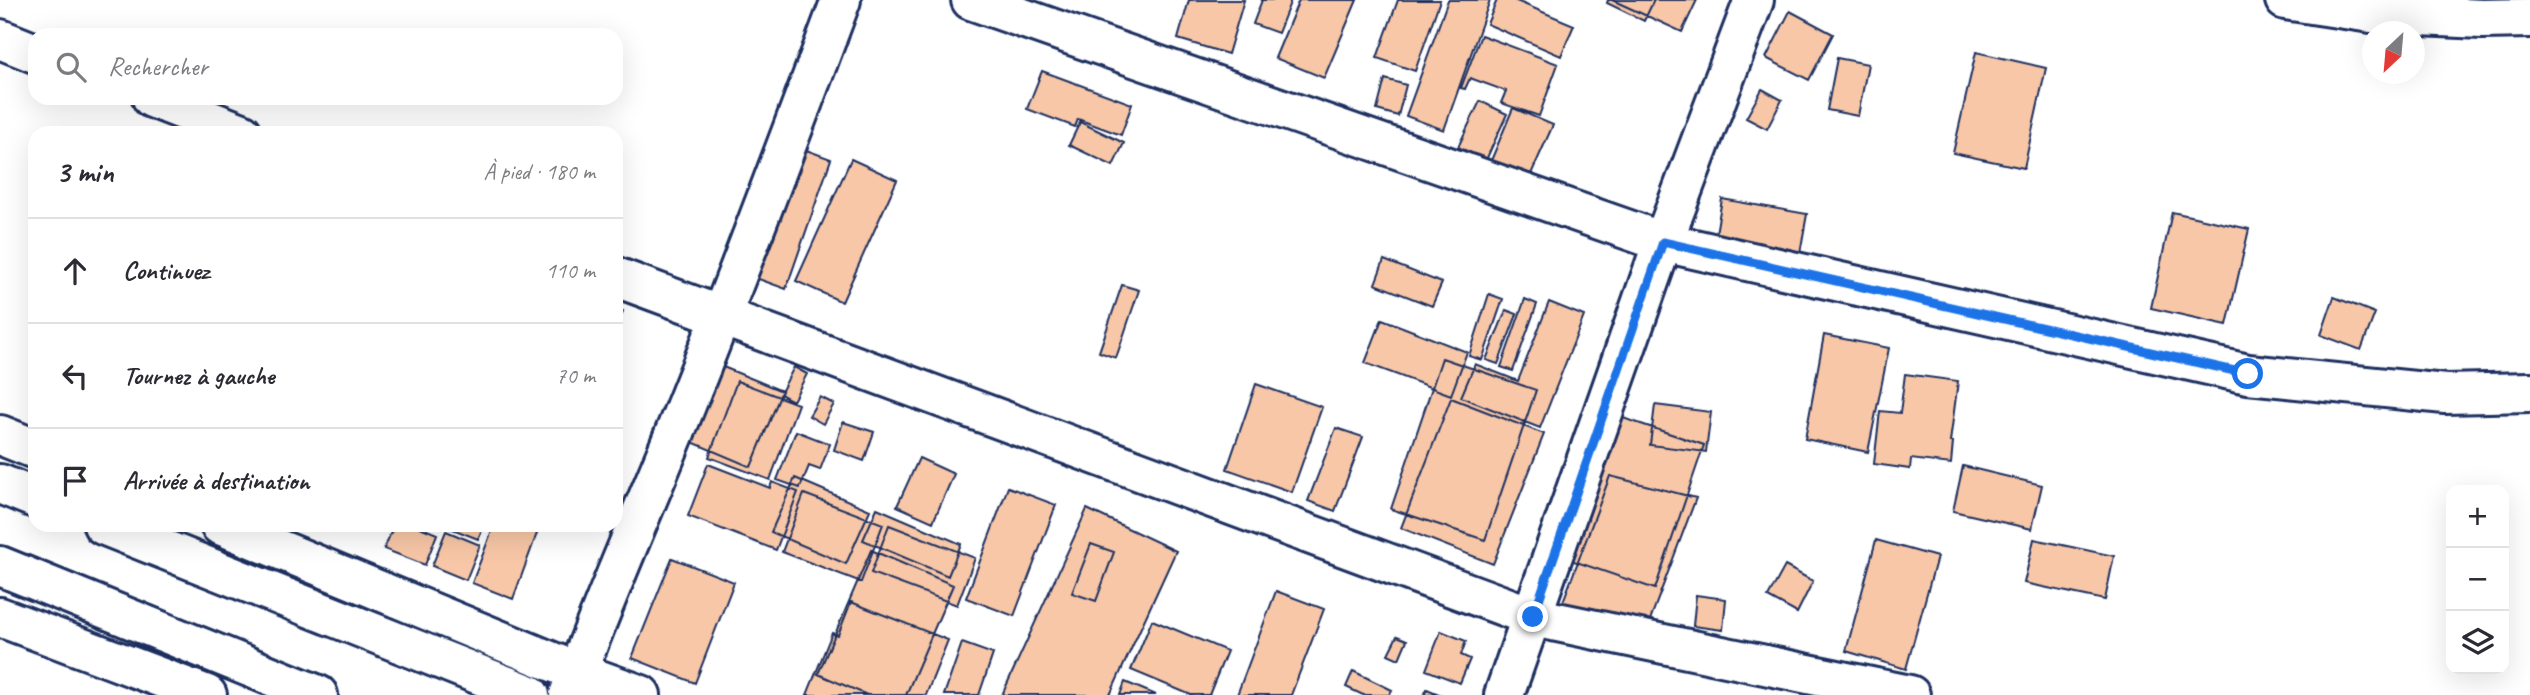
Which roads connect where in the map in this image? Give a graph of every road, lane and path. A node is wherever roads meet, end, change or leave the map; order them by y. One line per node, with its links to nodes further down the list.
1 (841, 0): 12 (street)
2 (971, 0): 10 (street)
3 (1754, 0): 10 (street)
4 (2285, 0): 5 (street)
5 (2530, 18)
6 (0, 39): 7 (street)
7 (28, 50)
8 (170, 105): 9 (street)
9 (224, 126)
10 (1663, 242): 13 (street); 22 (street)
11 (623, 280): 12 (street)
12 (721, 318): 22 (street); 23 (street)
13 (2530, 392)
14 (0, 435): 15 (street)
15 (28, 446)
16 (0, 484): 17 (street)
17 (28, 495)
18 (121, 532): 26 (street)
19 (236, 532): 23 (street)
20 (0, 566): 25 (street)
21 (0, 617): 24 (street)
22 (1533, 617): 28 (street); 29 (street)
23 (573, 683): 27 (street)
24 (207, 695)
25 (318, 695)
26 (530, 695)
27 (641, 695)
28 (1504, 695)
29 (1910, 695)

